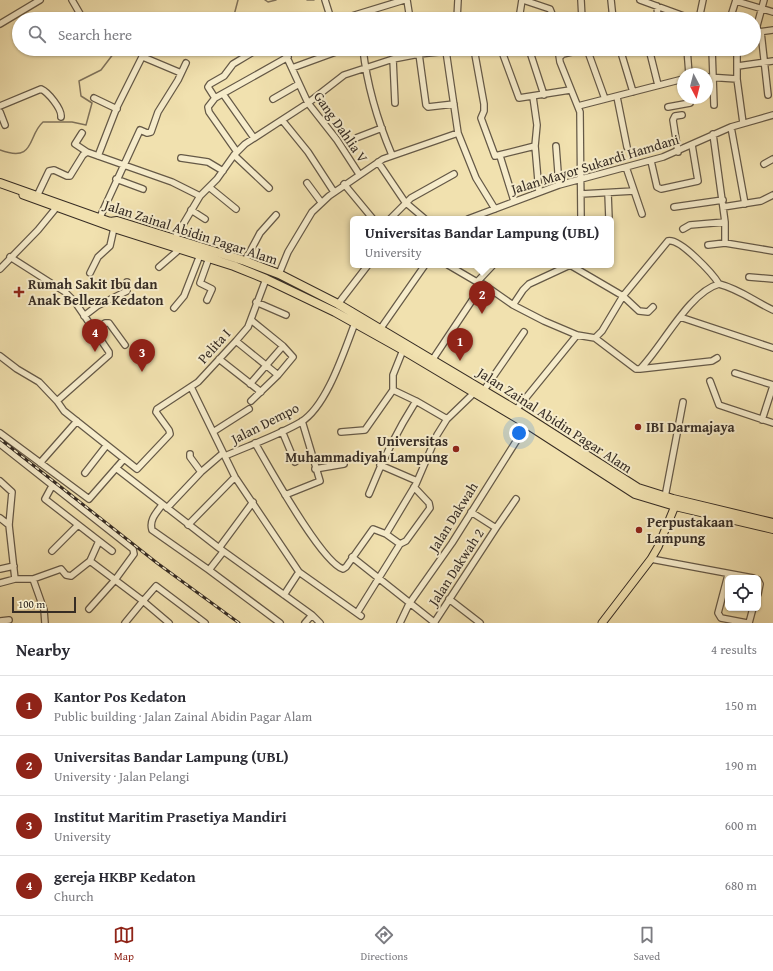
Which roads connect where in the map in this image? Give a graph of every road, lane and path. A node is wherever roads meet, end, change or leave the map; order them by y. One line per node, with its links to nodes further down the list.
1 (40, 0): 17 (street)
2 (72, 0): 18 (street)
3 (326, 0): 19 (street)
4 (404, 0): 20 (street)
5 (407, 0): 21 (street)
6 (458, 0): 22 (street)
7 (522, 0): 14 (street); 23 (street)
8 (580, 0): 25 (street)
9 (611, 0): 26 (street)
10 (640, 0): 15 (street)
11 (703, 0): 29 (street)
12 (736, 0): 16 (street); 30 (street)
13 (764, 0): 16 (street)
14 (539, 2): 24 (street)
15 (657, 6): 27 (street); 28 (street)
16 (761, 9): 31 (street); 32 (street)
17 (20, 12)
18 (79, 12)
19 (329, 12)
20 (365, 12)
21 (409, 12)
22 (457, 12)
23 (520, 12)
24 (551, 12)
25 (581, 12)
26 (612, 12)
27 (657, 12)
28 (672, 12)
29 (700, 12)
30 (732, 12)
31 (760, 12)
32 (773, 12)
33 (12, 17): 34 (street)
34 (0, 24)
35 (773, 30): 36 (street)
36 (761, 32)
37 (761, 48): 59 (street)
38 (143, 56): 92 (street)
39 (148, 56): 66 (street)
40 (245, 56): 80 (street)
41 (323, 56): 62 (street)
42 (364, 56): 63 (street)
43 (409, 56): 57 (street)
44 (419, 56): 86 (street)
45 (447, 56): 86 (street)
46 (475, 56): 116 (street)
47 (503, 56): 77 (street)
48 (531, 56): 75 (street)
49 (589, 56): 82 (street)
50 (622, 56): 73 (street)
51 (651, 56): 71 (street)
52 (688, 56): 64 (street)
53 (711, 56): 65 (street)
54 (738, 56): 61 (street)
55 (288, 57): 62 (street, Gang Dahlia V); 74 (street)
56 (560, 57): 72 (street)
57 (393, 59): 63 (street); 85 (street)
58 (773, 61): 59 (street)
59 (765, 62): 61 (street); 76 (street)
60 (186, 63): 66 (street)
61 (738, 66): 68 (street)
62 (292, 68): 70 (street, Gang Dahlia V)
63 (365, 68): 84 (street); 101 (street)
64 (689, 68)
65 (710, 68)
66 (181, 73): 122 (street)
67 (713, 77): 68 (street)
68 (738, 79): 98 (street)
69 (677, 80): 71 (street)
70 (299, 84): 81 (street); 84 (street, Gang Dahlia V)
71 (658, 85): 73 (street)
72 (570, 90): 75 (street); 90 (street)
73 (633, 92): 78 (street)
74 (223, 94): 80 (street); 105 (street)
75 (544, 95): 77 (street)
76 (768, 95)
77 (533, 97): 108 (street)
78 (617, 97): 82 (street); 110 (street)
79 (94, 98): 92 (street)
80 (215, 98): 113 (street)
81 (273, 99)
82 (606, 99): 90 (street)
83 (713, 99): 88 (street)
84 (308, 103): 97 (street); 125 (street, Gang Dahlia V)
85 (395, 103)
86 (454, 104): 103 (street)
87 (684, 104): 91 (street)
88 (714, 105)
89 (0, 106): 96 (street)
90 (578, 106): 127 (street)
91 (668, 107)
92 (117, 109): 115 (street)
93 (0, 112): 99 (street)
94 (682, 115): 112 (street)
95 (773, 115): 98 (street, Jalan Mayor Sukardi Hamdani)
96 (61, 118)
97 (282, 120): 105 (street); 137 (street)
98 (743, 122): 100 (street, Jalan Mayor Sukardi Hamdani)
99 (5, 125)
100 (731, 127): 104 (street, Jalan Mayor Sukardi Hamdani); 148 (street)
101 (382, 128): 106 (street); 114 (street)
102 (82, 133): 111 (street)
103 (458, 133): 114 (street); 153 (street)
104 (713, 134): 107 (street, Jalan Mayor Sukardi Hamdani); 144 (street)
105 (254, 138): 113 (street)
106 (356, 138)
107 (692, 145): 112 (street, Jalan Mayor Sukardi Hamdani); 119 (street)
108 (534, 146): 116 (street); 138 (street)
109 (556, 146): 132 (street)
110 (627, 147)
111 (87, 152): 115 (street); 140 (street)
112 (678, 152): 119 (street, Jalan Mayor Sukardi Hamdani)
113 (235, 153): 124 (street); 134 (street)
114 (392, 155): 120 (street)
115 (98, 156): 122 (street)
116 (500, 156): 145 (street)
117 (181, 158): 124 (street)
118 (773, 159): 121 (street)
119 (652, 161): 123 (street, Jalan Mayor Sukardi Hamdani)
120 (378, 162): 125 (street); 147 (street)
121 (764, 164)
122 (122, 165): 128 (street); 143 (street)
123 (626, 167): 127 (street, Jalan Mayor Sukardi Hamdani); 136 (street)
124 (223, 171): 133 (street)
125 (359, 174): 131 (street)
126 (454, 174): 147 (street)
127 (580, 178): 132 (street, Jalan Mayor Sukardi Hamdani); 141 (street)
128 (116, 179): 135 (street); 164 (street)
129 (0, 183): 140 (main road, Jalan Zainal Abidin Pagar Alam); 151 (main road, Jalan Zainal Abidin Pagar Alam); 164 (highway)
130 (307, 183): 146 (street)
131 (344, 184): 137 (street); 157 (street)
132 (559, 184): 138 (street, Jalan Mayor Sukardi Hamdani)
133 (209, 187): 143 (street); 152 (street)
134 (269, 188)
135 (142, 189)
136 (634, 191): 139 (street); 155 (street)
137 (334, 192): 146 (street)
138 (539, 192): 145 (street, Jalan Mayor Sukardi Hamdani)
139 (608, 193): 141 (street); 162 (street)
140 (38, 194): 164 (main road, Jalan Zainal Abidin Pagar Alam)
141 (581, 194): 161 (street)
142 (773, 195): 148 (street)
143 (200, 196): 154 (street)
144 (723, 200): 149 (street); 150 (street)
145 (514, 201): 153 (street, Jalan Mayor Sukardi Hamdani)
146 (321, 202): 185 (street)
147 (405, 202): 158 (street); 159 (street)
148 (745, 204): 150 (street)
149 (674, 207)
150 (723, 207): 165 (street)
151 (56, 208): 164 (main road, Jalan Zainal Abidin Pagar Alam); 173 (street)
152 (236, 209)
153 (495, 209): 160 (street, Jalan Mayor Sukardi Hamdani)
154 (191, 210): 163 (street); 167 (street)
155 (642, 214)
156 (276, 215): 175 (street)
157 (371, 216)
158 (393, 216)
159 (421, 216)
160 (476, 216)
161 (581, 216)
162 (609, 216)
163 (205, 219)
164 (109, 221): 167 (highway, Jalan Zainal Abidin Pagar Alam); 170 (highway, Jalan Zainal Abidin Pagar Alam); 184 (street)
165 (725, 222): 166 (street); 168 (street)
166 (683, 229)
167 (175, 238): 175 (highway, Jalan Zainal Abidin Pagar Alam)
168 (725, 243): 169 (street); 171 (street)
169 (708, 245)
170 (181, 248): 172 (highway, Jalan Zainal Abidin Pagar Alam); 176 (street)
171 (773, 251)
172 (200, 255): 174 (highway, Jalan Zainal Abidin Pagar Alam); 198 (street)
173 (10, 257): 183 (street); 201 (street)
174 (209, 258): 187 (highway, Jalan Zainal Abidin Pagar Alam); 193 (street)
175 (245, 261): 185 (highway, Jalan Zainal Abidin Pagar Alam)
176 (159, 267)
177 (366, 268): 195 (street)
178 (423, 268): 205 (street)
179 (453, 268): 190 (street)
180 (491, 268): 190 (street)
181 (562, 268): 196 (street)
182 (575, 268): 192 (street)
183 (0, 269)
184 (90, 273)
185 (278, 274): 195 (highway, Jalan Zainal Abidin Pagar Alam)
186 (749, 276): 188 (street)
187 (266, 279): 194 (street, Pelita I); 204 (highway, Jalan Zainal Abidin Pagar Alam)
188 (773, 279)
189 (127, 282): 201 (street)
190 (480, 283): 196 (street); 218 (street)
191 (719, 284): 192 (street); 199 (street); 202 (street)
192 (623, 296): 197 (street); 209 (street)
193 (207, 300)
194 (256, 302): 200 (street); 203 (street, Pelita I)
195 (338, 304): 205 (highway, Jalan Zainal Abidin Pagar Alam)
196 (513, 305): 208 (street)
197 (653, 307)
198 (174, 308)
199 (773, 310)
200 (286, 315)
201 (84, 316): 206 (street)
202 (680, 317): 213 (street); 220 (street)
203 (251, 320): 210 (street, Pelita I); 212 (street)
204 (355, 323): 214 (highway, Jalan Zainal Abidin Pagar Alam); 240 (street, Jalan Dempo)
205 (381, 328): 218 (highway, Jalan Zainal Abidin Pagar Alam)
206 (93, 331): 211 (street); 232 (street)
207 (524, 332): 228 (street)
208 (577, 336): 209 (street); 236 (street)
209 (595, 338): 220 (street)
210 (236, 341): 217 (street, Pelita I); 219 (street)
211 (125, 346)
212 (283, 346): 219 (street); 222 (street)
213 (773, 348)
214 (403, 350): 227 (street); 230 (highway, Jalan Zainal Abidin Pagar Alam)
215 (0, 356): 232 (street)
216 (717, 358): 220 (street)
217 (219, 359): 224 (street); 226 (street, Pelita I)
218 (433, 359): 228 (highway, Jalan Zainal Abidin Pagar Alam)
219 (266, 365): 222 (street); 224 (street)
220 (640, 369)
221 (735, 373): 225 (street)
222 (278, 375): 229 (street)
223 (710, 381): 238 (street)
224 (250, 384): 229 (street)
225 (773, 386): 238 (street)
226 (191, 387): 244 (street); 253 (street, Pelita I)
227 (394, 390): 231 (street); 245 (street)
228 (484, 390): 236 (highway, Jalan Zainal Abidin Pagar Alam)
229 (261, 392): 233 (street)
230 (474, 392): 237 (street); 242 (highway, Jalan Zainal Abidin Pagar Alam)
231 (416, 400): 237 (street); 257 (street)
232 (57, 401): 239 (street)
233 (251, 401)
234 (684, 402): 269 (street)
235 (249, 409): 244 (street)
236 (516, 410): 251 (highway, Jalan Zainal Abidin Pagar Alam)
237 (447, 419): 264 (street)
238 (762, 420): 241 (street)
239 (77, 421): 249 (street); 255 (street)
240 (302, 421): 243 (street, Jalan Dempo); 259 (street)
241 (773, 423)
242 (527, 424): 251 (highway, Jalan Zainal Abidin Pagar Alam); 275 (street, Jalan Dakwah)
243 (282, 431): 247 (street, Jalan Dempo); 254 (street)
244 (213, 432): 252 (street)
245 (341, 432)
246 (0, 433): 255 (street)
247 (255, 443): 252 (street, Jalan Dempo); 268 (street)
248 (0, 444): 265 (street)
249 (106, 446): 253 (street); 261 (street)
250 (190, 454): 260 (street)
251 (578, 454): 269 (highway, Jalan Zainal Abidin Pagar Alam); 273 (highway, Jalan Zainal Abidin Pagar Alam)
252 (224, 455): 260 (street, Jalan Dempo); 262 (street)
253 (124, 459): 258 (street)
254 (295, 462)
255 (40, 463): 258 (street)
256 (344, 464): 259 (street)
257 (380, 465): 264 (street); 267 (street)
258 (116, 468): 272 (street)
259 (315, 469): 268 (street)
260 (201, 472): 272 (street, Jalan Dempo)
261 (85, 474)
262 (235, 477): 271 (street); 281 (street)
263 (0, 481): 279 (street)
264 (417, 481): 266 (street)
265 (52, 486): 280 (street); 301 (street)
266 (414, 487): 284 (street); 286 (street)
267 (369, 494)
268 (285, 495): 290 (street)
269 (665, 497): 274 (highway, Jalan Zainal Abidin Pagar Alam)
270 (516, 499): 282 (street)
271 (253, 502): 287 (street); 296 (street)
272 (164, 506): 281 (street); 295 (street, Jalan Dempo)
273 (675, 506): 274 (highway, Jalan Zainal Abidin Pagar Alam); 291 (main road)
274 (704, 510): 277 (highway, Jalan Zainal Abidin Pagar Alam)
275 (471, 512): 282 (street, Jalan Dakwah 2); 307 (street, Jalan Dakwah)
276 (0, 518): 279 (street)
277 (741, 518): 278 (highway, Jalan Zainal Abidin Pagar Alam); 283 (highway, Jalan Zainal Abidin Pagar Alam)
278 (773, 523)
279 (9, 525): 293 (street)
280 (78, 525): 285 (street); 288 (street)
281 (188, 525): 287 (street)
282 (496, 528): 305 (street, Jalan Dakwah 2)
283 (773, 529)
284 (386, 534): 286 (street); 290 (street)
285 (99, 541): 289 (street); 292 (street)
286 (400, 544): 298 (street)
287 (221, 550): 295 (street); 304 (street)
288 (52, 551)
289 (112, 551)
290 (352, 557): 298 (street)
291 (650, 559): 297 (street); 324 (main road)
292 (90, 560): 300 (street); 301 (street)
293 (14, 566): 294 (street); 299 (street)
294 (0, 569)
295 (209, 570): 318 (street)
296 (299, 572): 298 (street); 304 (street)
297 (728, 575)
298 (378, 578): 307 (street)
299 (15, 579): 300 (street); 302 (street)
300 (33, 579): 315 (street)
301 (115, 580): 306 (street); 308 (street)
302 (0, 583)
303 (725, 586): 312 (street)
304 (284, 595): 310 (street)
305 (449, 599): 322 (street, Jalan Dakwah 2); 323 (street)
306 (143, 601): 314 (street); 316 (street); 317 (street)
307 (409, 604): 321 (street, Jalan Dakwah); 322 (street)
308 (89, 609)
309 (752, 611): 325 (street)
310 (312, 615): 319 (street); 320 (street)
311 (10, 620): 313 (street)
312 (721, 620): 325 (street)
313 (0, 621)
314 (166, 622)
315 (45, 623)
316 (125, 623)
317 (205, 623)
318 (280, 623)
319 (305, 623)
320 (320, 623)
321 (400, 623)
322 (435, 623)
323 (480, 623)
324 (602, 623)
325 (748, 623)

